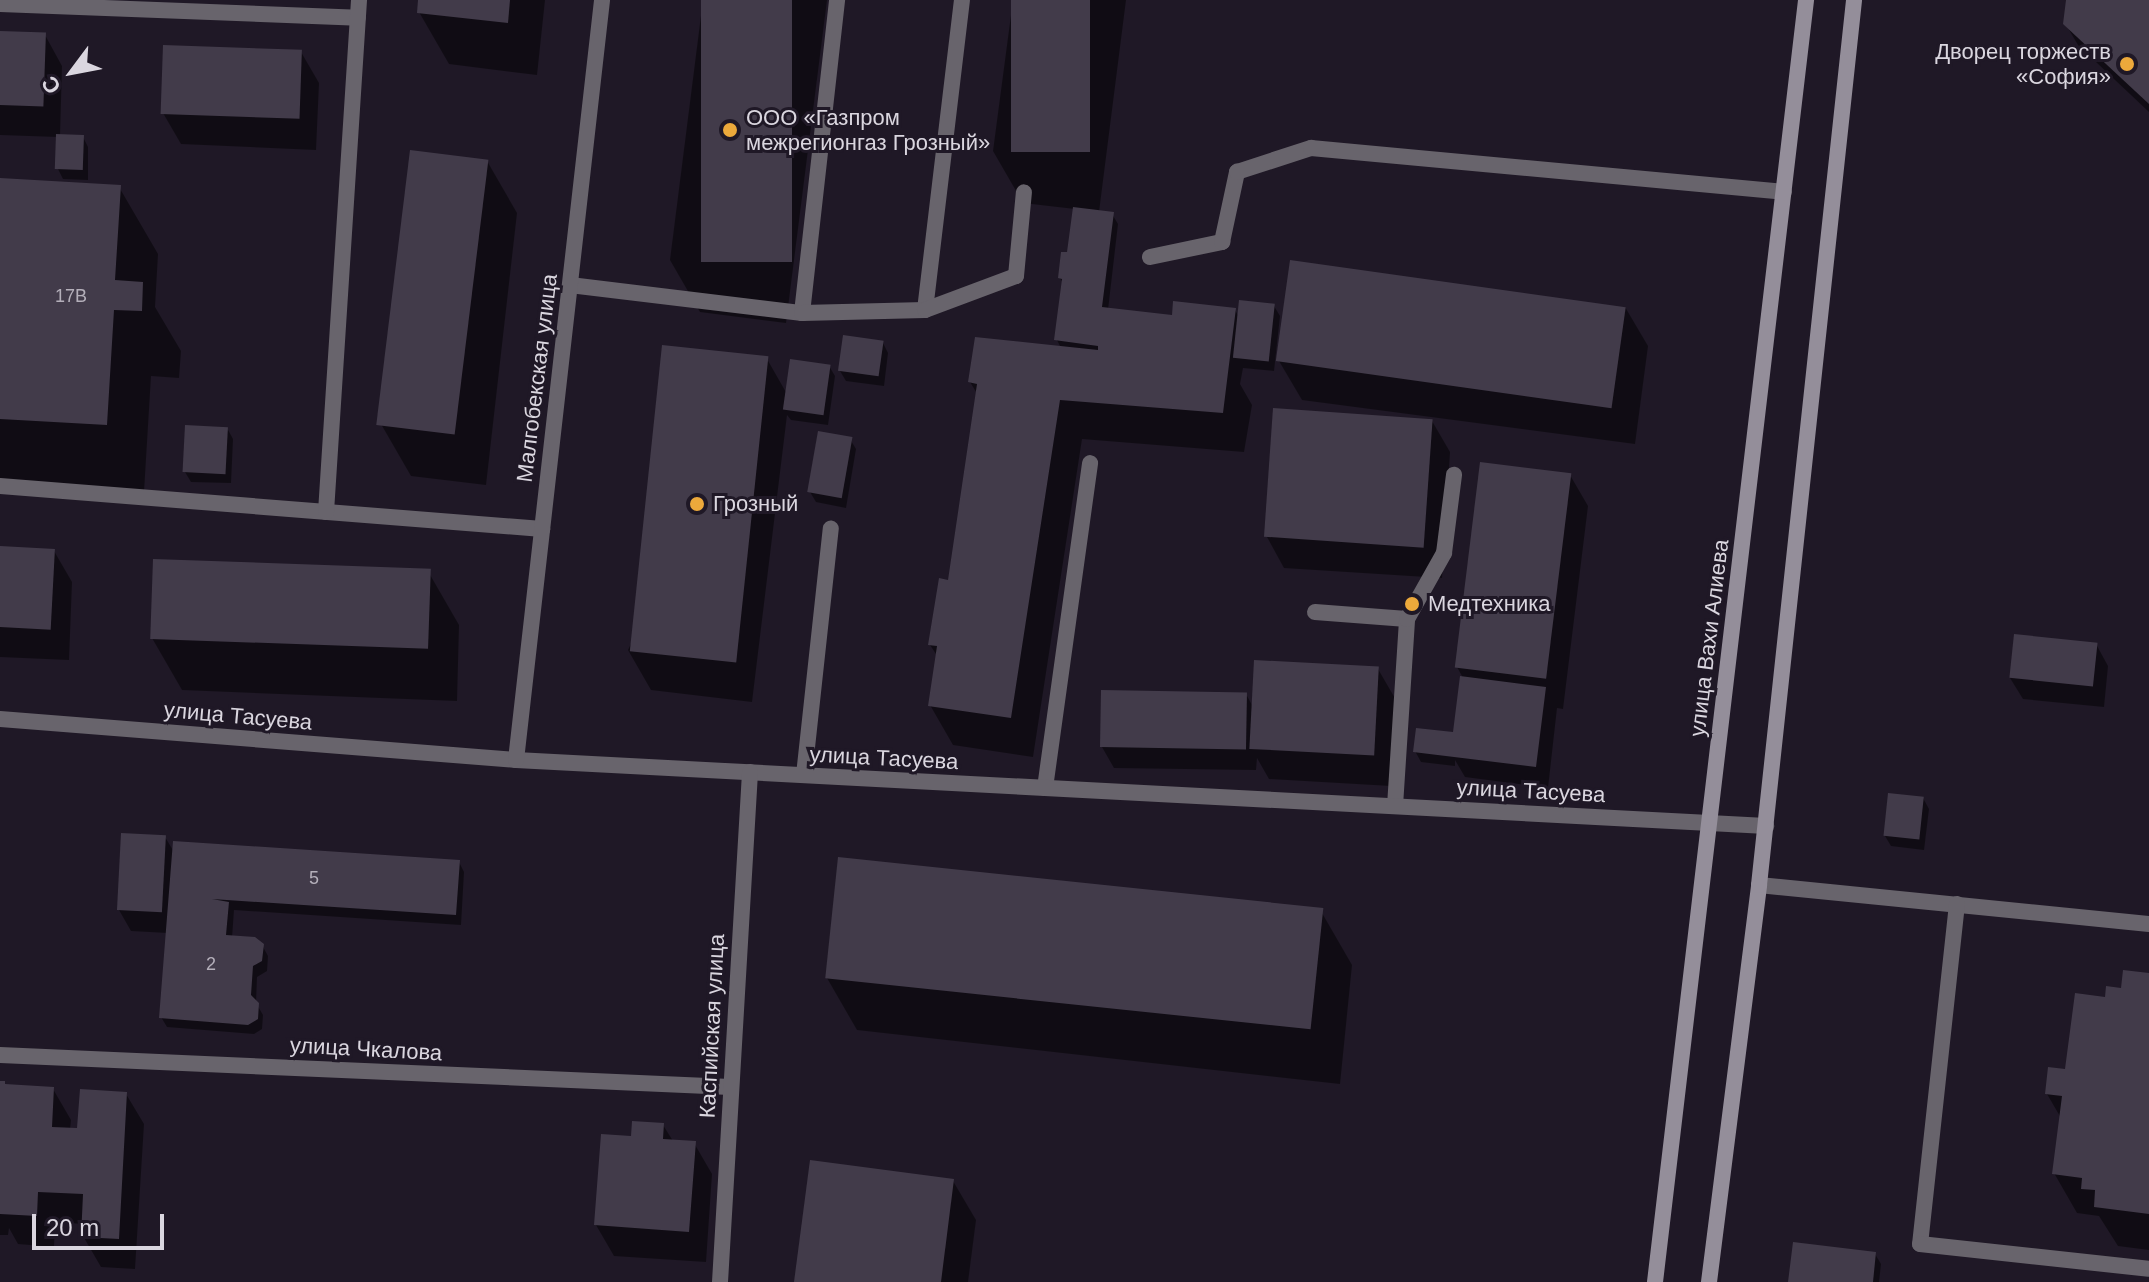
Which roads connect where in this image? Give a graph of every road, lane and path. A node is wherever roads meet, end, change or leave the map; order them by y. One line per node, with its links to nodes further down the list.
1 (359, 0): 8 (street)
2 (602, 0): 12 (street, Малгобекская улица)
3 (837, 0): 14 (street)
4 (962, 0): 13 (street)
5 (1806, 0): 10 (main road, улица Вахи Алиева)
6 (1854, 0): 30 (main road)
7 (0, 4): 8 (street)
8 (358, 18): 18 (street)
9 (1024, 192): 13 (street)
10 (1784, 192): 11 (street); 29 (main road, улица Вахи Алиева)
11 (1150, 257)
12 (570, 285): 14 (street); 20 (street, Малгобекская улица)
13 (925, 310): 14 (street)
14 (802, 313)
15 (1090, 463): 27 (street)
16 (1454, 475): 22 (street)
17 (0, 486): 18 (street)
18 (326, 512): 20 (street)
19 (831, 528): 26 (street)
20 (542, 529): 24 (street, Малгобекская улица)
21 (1315, 612): 22 (street)
22 (1407, 619): 28 (street)
23 (0, 719): 24 (street, улица Тасуева)
24 (516, 760): 25 (street, улица Тасуева)
25 (750, 772): 26 (street, улица Тасуева); 35 (street, Каспийская улица)
26 (804, 775): 27 (street, улица Тасуева)
27 (1045, 788): 28 (street, улица Тасуева)
28 (1395, 806): 29 (street, улица Тасуева)
29 (1709, 823): 30 (street, улица Тасуева); 38 (main road, улица Вахи Алиева)
30 (1766, 826): 31 (main road)
31 (1759, 885): 32 (street); 39 (main road)
32 (1957, 904): 33 (street); 36 (street)
33 (2149, 924)
34 (0, 1055): 35 (street, улица Чкалова)
35 (730, 1087): 37 (street, Каспийская улица)
36 (2149, 1269)
37 (720, 1282)
38 (1655, 1282)
39 (1709, 1282)

